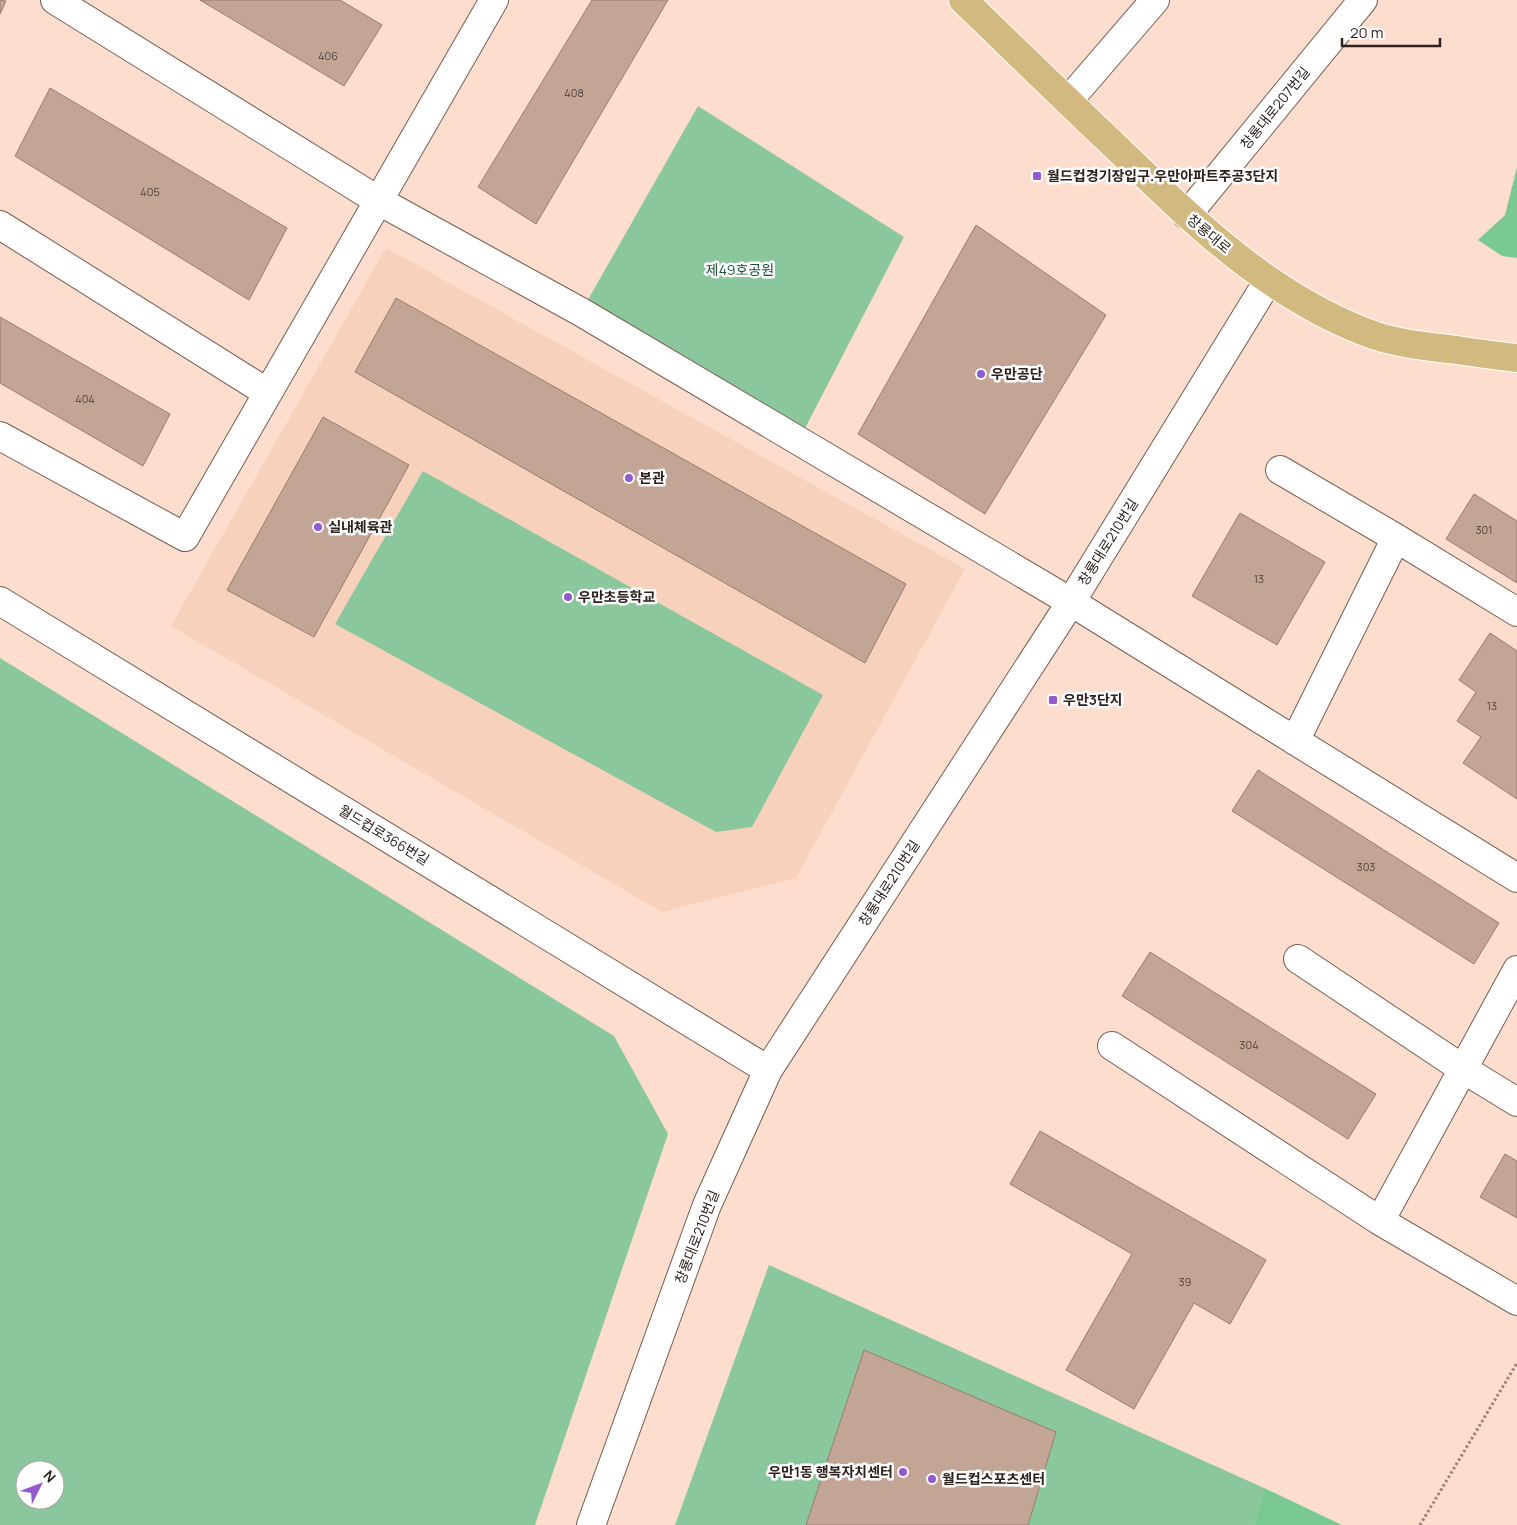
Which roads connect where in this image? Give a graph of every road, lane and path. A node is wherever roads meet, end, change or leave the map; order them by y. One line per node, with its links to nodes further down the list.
1 (55, 0): 7 (street)
2 (494, 0): 7 (street)
3 (963, 0): 6 (main road, 창룡대로)
4 (1155, 0): 6 (street)
5 (1363, 0): 8 (street, 창룡대로207번길)
6 (1068, 101): 8 (main road, 창룡대로)
7 (379, 201): 12 (street); 17 (street)
8 (1187, 215): 10 (main road, 창룡대로)
9 (0, 225): 12 (street)
10 (1268, 281): 11 (main road, 창룡대로); 17 (street, 창룡대로210번길)
11 (1517, 358)
12 (268, 393): 13 (street)
13 (0, 436)
14 (1280, 470): 15 (street)
15 (1396, 538): 18 (street); 19 (street)
16 (0, 601): 25 (street, 월드컵로366번길)
17 (1071, 602): 19 (street); 25 (street, 창룡대로210번길)
18 (1517, 612)
19 (1295, 741): 20 (street)
20 (1517, 878)
21 (1298, 959): 24 (street)
22 (1517, 970): 24 (street)
23 (1112, 1046): 27 (street)
24 (1463, 1069): 26 (street); 27 (street)
25 (768, 1070): 30 (street, 창룡대로210번길)
26 (1517, 1102)
27 (1380, 1221): 28 (street)
28 (1517, 1301)
29 (1517, 1363): 31 (path)
30 (591, 1525)
31 (1420, 1525)

